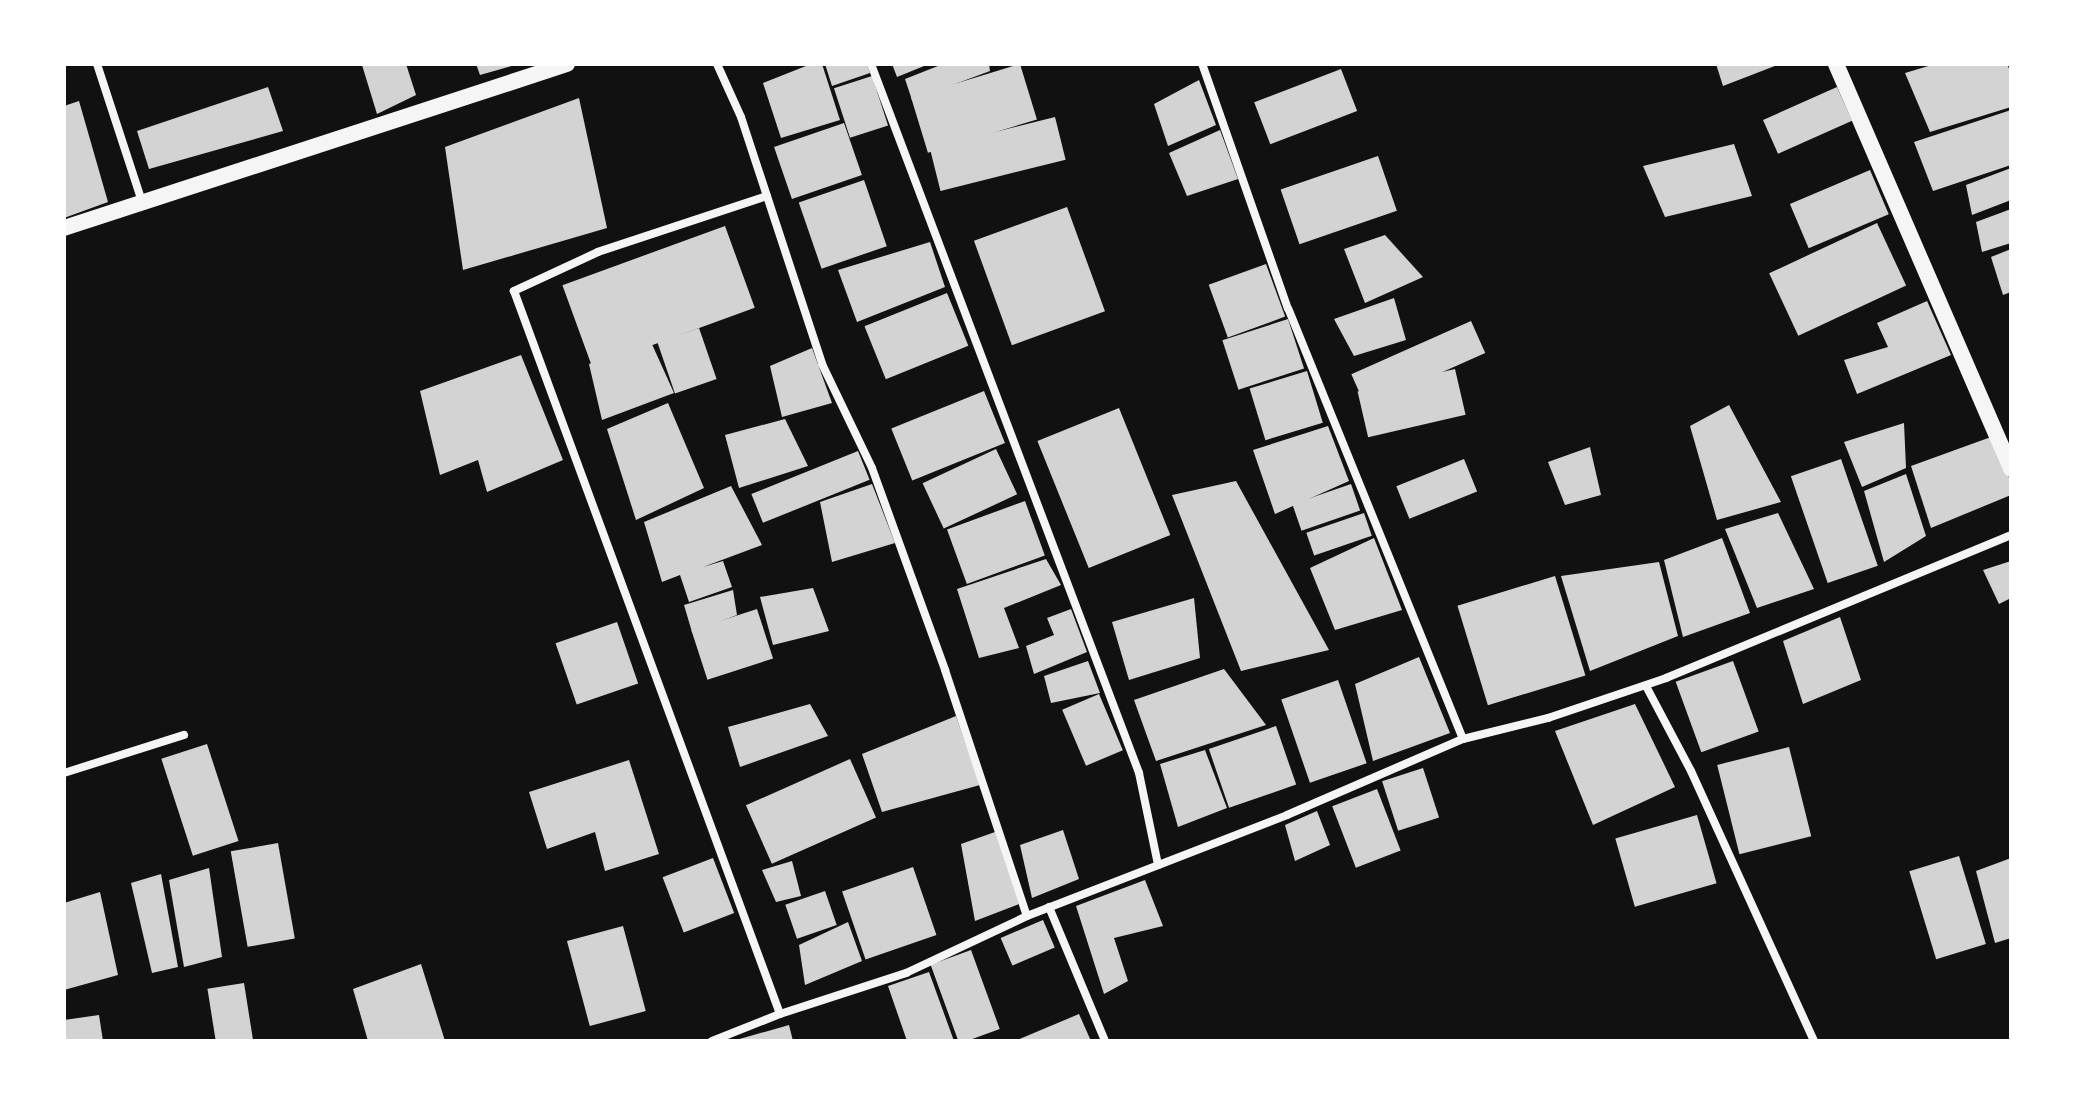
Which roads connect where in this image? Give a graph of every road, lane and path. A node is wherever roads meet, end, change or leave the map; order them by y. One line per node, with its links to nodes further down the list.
1 (97, 64): 8 (street)
2 (567, 64): 8 (main road)
3 (717, 64): 7 (street)
4 (871, 64): 16 (street)
5 (1202, 64): 14 (street)
6 (1836, 64): 10 (main road)
7 (767, 196): 18 (street); 19 (street)
8 (142, 202): 9 (main road)
9 (64, 228)
10 (2011, 469)
11 (2011, 535): 12 (street)
12 (1646, 686): 14 (street); 22 (street)
13 (184, 735): 15 (street)
14 (1463, 739): 16 (street)
15 (64, 773)
16 (1158, 865): 17 (street)
17 (1049, 907): 18 (street); 21 (street)
18 (1027, 916): 19 (street)
19 (780, 1014): 20 (street)
20 (712, 1041)
21 (1105, 1041)
22 (1814, 1041)

